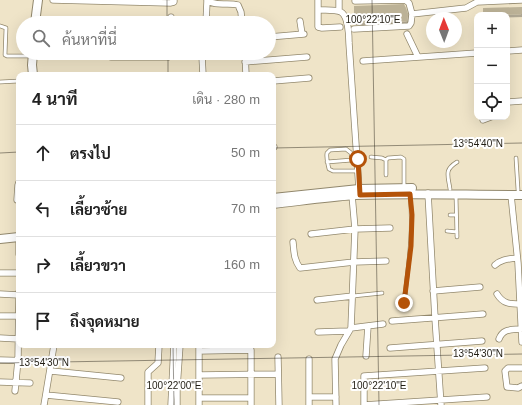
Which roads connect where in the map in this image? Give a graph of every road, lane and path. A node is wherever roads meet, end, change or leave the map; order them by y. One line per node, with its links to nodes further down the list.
1 (38, 0): 17 (street)
2 (53, 0): 8 (street)
3 (174, 0): 8 (street)
4 (240, 0): 13 (street)
5 (318, 0): 14 (street)
6 (339, 0): 15 (street)
7 (522, 0): 12 (street)
8 (135, 1)
9 (207, 1): 13 (street); 18 (street)
10 (355, 1): 11 (street)
11 (409, 1): 16 (street)
12 (471, 2): 16 (street)
13 (240, 8): 19 (street)
14 (318, 10): 15 (street); 22 (street)
15 (339, 11): 49 (street)
16 (412, 14): 23 (street)
17 (36, 16)
18 (206, 16)
19 (241, 16)
20 (300, 21): 25 (street)
21 (0, 26): 29 (lane)
22 (340, 27)
23 (354, 29)
24 (407, 34): 31 (street)
25 (276, 36)
26 (522, 50): 27 (street)
27 (510, 51)
28 (474, 53): 31 (street)
29 (16, 56)
30 (306, 57): 32 (street)
31 (418, 57): 36 (street)
32 (276, 59)
33 (33, 60): 38 (street)
34 (202, 60): 39 (street)
35 (269, 60): 37 (street)
36 (363, 61)
37 (245, 62): 40 (street)
38 (33, 72)
39 (203, 72)
40 (246, 72)
41 (309, 78): 42 (street)
42 (276, 81)
43 (0, 82): 44 (lane)
44 (16, 82)
45 (522, 101): 46 (street)
46 (510, 102)
47 (371, 157): 50 (lane)
48 (516, 158): 58 (lane)
49 (355, 159): 51 (lane); 51 (lane); 53 (street)
50 (386, 160): 54 (lane); 55 (lane)
51 (327, 162): 53 (lane)
52 (457, 162): 56 (lane)
53 (358, 171): 57 (street)
54 (386, 175)
55 (407, 191): 56 (street); 57 (street); 59 (street); 89 (lane)
56 (453, 191): 58 (street); 59 (street); 63 (lane)
57 (356, 192): 60 (street); 61 (street); 65 (street)
58 (518, 192): 75 (street)
59 (428, 193): 82 (street)
60 (276, 198)
61 (276, 204)
62 (450, 215): 63 (lane)
63 (456, 215): 68 (lane)
64 (390, 228): 65 (street)
65 (354, 229): 70 (street); 77 (street)
66 (447, 231): 68 (lane)
67 (16, 232): 69 (street)
68 (456, 232): 72 (lane)
69 (0, 234)
70 (311, 234)
71 (16, 237): 73 (street)
72 (457, 237)
73 (0, 239)
74 (292, 242): 77 (street)
75 (517, 258): 78 (street); 90 (street)
76 (386, 260): 77 (street)
77 (354, 262): 87 (street)
78 (495, 265)
79 (0, 273): 80 (street)
80 (16, 273)
81 (480, 287): 82 (street)
82 (433, 291): 94 (street)
83 (16, 293): 85 (street)
84 (382, 293): 87 (lane)
85 (0, 294)
86 (497, 294): 90 (street)
87 (352, 296): 88 (street); 99 (street)
88 (317, 300)
89 (404, 303)
90 (521, 304): 98 (street)
91 (482, 314): 94 (street)
92 (0, 316): 93 (street)
93 (16, 316)
94 (435, 318): 95 (street); 106 (street)
95 (392, 321)
96 (383, 324): 97 (street)
97 (368, 326): 99 (street); 115 (street)
98 (521, 329): 102 (street); 105 (street)
99 (350, 330): 100 (street); 136 (street)
100 (318, 332)
101 (0, 338): 103 (street)
102 (499, 338)
103 (16, 339)
104 (482, 341): 106 (street)
105 (522, 342)
106 (437, 345): 113 (street); 124 (street)
107 (19, 348): 119 (street)
108 (54, 348): 123 (street)
109 (159, 348): 143 (street)
110 (175, 348): 114 (street)
111 (179, 348): 114 (street)
112 (199, 348): 125 (street); 126 (street)
113 (390, 348)
114 (176, 355): 144 (street); 145 (street)
115 (366, 356)
116 (278, 357): 127 (street)
117 (309, 359): 135 (street)
118 (0, 360): 119 (street)
119 (18, 360): 120 (street); 130 (street)
120 (36, 360)
121 (485, 368): 124 (street)
122 (522, 368): 132 (street)
123 (51, 371): 128 (street); 134 (street)
124 (439, 372): 141 (street); 151 (street)
125 (199, 374): 126 (street); 138 (street)
126 (251, 374): 127 (street); 139 (street)
127 (278, 374): 148 (street)
128 (121, 378)
129 (0, 382): 130 (street)
130 (16, 382): 131 (street); 133 (street)
131 (30, 383)
132 (522, 386)
133 (16, 391)
134 (46, 395): 140 (street); 142 (street)
135 (309, 397): 136 (street); 149 (street)
136 (336, 397): 150 (street)
137 (487, 397): 141 (street)
138 (199, 398): 139 (street); 146 (street)
139 (251, 398): 147 (street)
140 (118, 402)
141 (441, 402): 151 (street)
142 (44, 405)
143 (148, 405)
144 (171, 405)
145 (177, 405)
146 (199, 405)
147 (251, 405)
148 (279, 405)
149 (309, 405)
150 (336, 405)
151 (364, 405)

